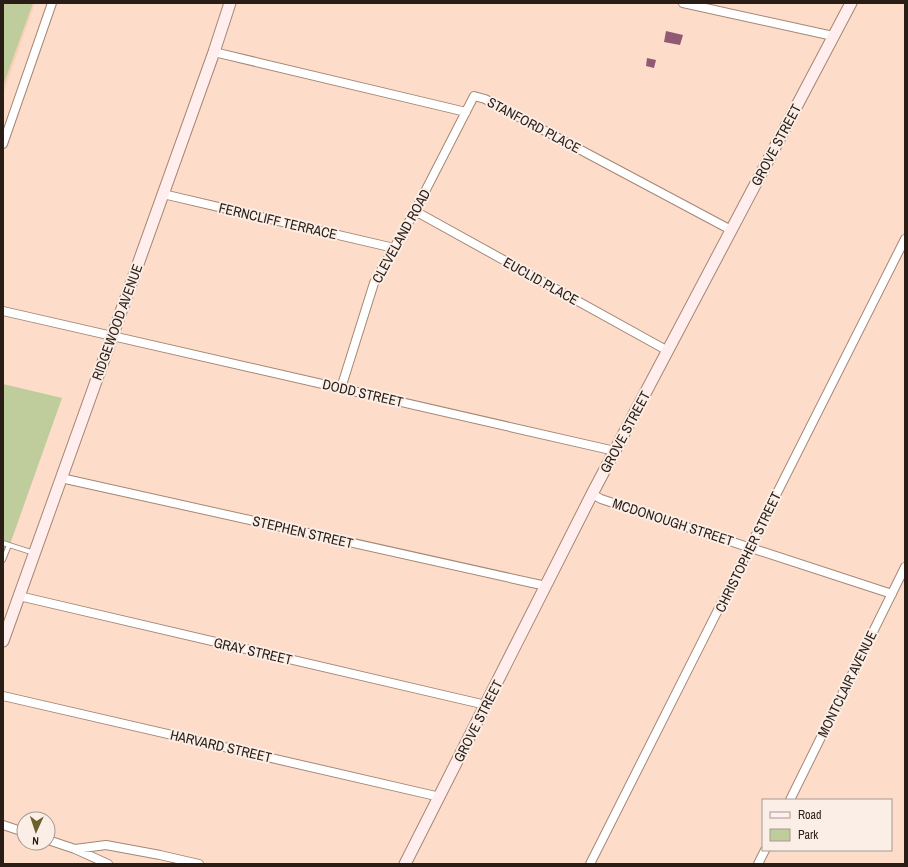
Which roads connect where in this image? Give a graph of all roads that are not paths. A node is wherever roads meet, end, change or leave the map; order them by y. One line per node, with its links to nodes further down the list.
1 (52, 3): 8 (street)
2 (230, 3): 6 (main road, RIDGEWOOD AVENUE)
3 (683, 3): 5 (street)
4 (851, 3): 5 (main road, GROVE STREET)
5 (833, 36): 11 (main road, GROVE STREET)
6 (214, 52): 7 (street, STANFORD PLACE); 9 (main road, RIDGEWOOD AVENUE)
7 (466, 112): 10 (street, CLEVELAND ROAD); 11 (street, STANFORD PLACE)
8 (3, 144)
9 (163, 194): 13 (street, FERNCLIFF TERRACE); 15 (main road, RIDGEWOOD AVENUE)
10 (415, 212): 13 (street, CLEVELAND ROAD); 16 (street, EUCLID PLACE)
11 (731, 230): 16 (main road, GROVE STREET)
12 (905, 239): 23 (street, CHRISTOPHER STREET)
13 (394, 248): 17 (street, CLEVELAND ROAD)
14 (3, 310): 15 (street, DODD STREET)
15 (112, 336): 17 (street, DODD STREET); 19 (main road, RIDGEWOOD AVENUE)
16 (668, 351): 18 (main road, GROVE STREET)
17 (341, 388): 18 (street, DODD STREET)
18 (615, 451): 20 (main road, GROVE STREET)
19 (61, 478): 24 (main road, RIDGEWOOD AVENUE); 27 (street, STEPHEN STREET)
20 (592, 494): 23 (street, MCDONOUGH STREET); 27 (main road, GROVE STREET)
21 (3, 543): 22 (lane)
22 (9, 545): 24 (lane); 25 (lane)
23 (750, 547): 28 (street, MCDONOUGH STREET); 43 (street, CHRISTOPHER STREET)
24 (34, 554): 29 (main road, RIDGEWOOD AVENUE)
25 (3, 560)
26 (905, 567): 28 (street, MONTCLAIR AVENUE)
27 (546, 586): 32 (main road, GROVE STREET)
28 (892, 594): 34 (street, MONTCLAIR AVENUE)
29 (19, 596): 30 (main road, RIDGEWOOD AVENUE); 32 (street, GRAY STREET)
30 (4, 635)
31 (3, 696): 33 (street, HARVARD STREET)
32 (486, 705): 33 (main road, GROVE STREET)
33 (440, 797): 42 (main road, GROVE STREET)
34 (790, 799)
35 (3, 826): 36 (street)
36 (16, 830)
37 (56, 842): 38 (street)
38 (75, 848): 40 (street); 41 (street)
39 (764, 851): 44 (street)
40 (108, 864)
41 (199, 864)
42 (405, 864)
43 (590, 864)
44 (758, 864)

